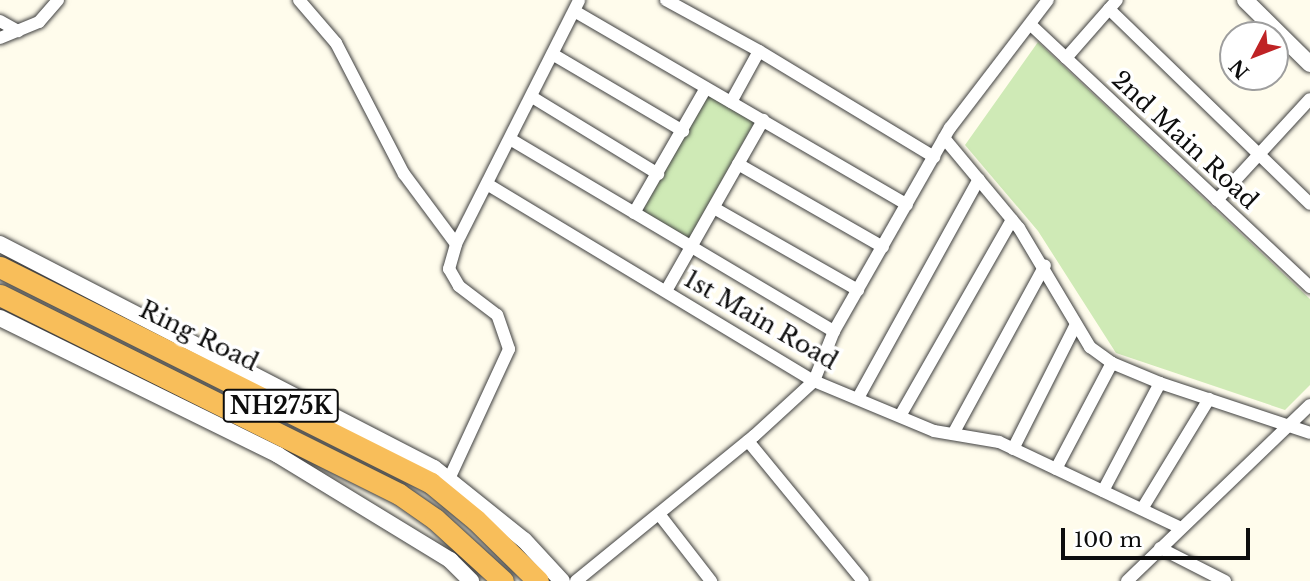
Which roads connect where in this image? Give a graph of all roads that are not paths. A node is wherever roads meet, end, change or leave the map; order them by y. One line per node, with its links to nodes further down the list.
1 (58, 0): 10 (street)
2 (299, 0): 37 (street)
3 (666, 0): 12 (street)
4 (1048, 0): 9 (street)
5 (1245, 0): 15 (street)
6 (1113, 4): 14 (street); 24 (street)
7 (578, 6): 13 (street); 16 (street)
8 (0, 21): 10 (street)
9 (1031, 25): 14 (street, 2nd Main Road); 22 (street)
10 (18, 31): 11 (street)
11 (0, 38)
12 (760, 51): 19 (street); 25 (street)
13 (554, 55): 17 (street); 21 (street)
14 (1066, 58): 30 (street, 2nd Main Road)
15 (1310, 64)
16 (706, 88): 19 (street); 21 (street)
17 (532, 97): 23 (street); 27 (street)
18 (1310, 99): 24 (street)
19 (731, 102): 20 (street)
20 (763, 120): 26 (street); 32 (street)
21 (683, 131): 27 (street)
22 (944, 138): 25 (street); 28 (street)
23 (510, 139): 29 (street); 34 (street)
24 (1259, 154): 30 (street); 31 (street)
25 (934, 157): 32 (street)
26 (738, 164): 33 (street); 39 (street)
27 (658, 174): 34 (street)
28 (979, 180): 35 (street); 52 (street)
29 (487, 184): 37 (street); 44 (street, 1st Main Road)
30 (1217, 200): 42 (street, 2nd Main Road)
31 (1310, 204)
32 (907, 205): 39 (street)
33 (714, 208): 38 (street); 43 (street)
34 (634, 213): 38 (street)
35 (1012, 219): 40 (street); 55 (street)
36 (0, 244): 62 (street)
37 (456, 244): 62 (street)
38 (691, 247): 44 (street); 48 (street)
39 (883, 247): 43 (street)
40 (1045, 265): 47 (street); 58 (street)
41 (0, 267): 70 (highway, Ring Road / NH275K)
42 (1310, 287)
43 (858, 290): 48 (street)
44 (666, 291): 50 (street, 1st Main Road)
45 (0, 295): 69 (highway, NH275K)
46 (0, 318): 68 (street)
47 (1075, 326): 49 (street); 60 (street)
48 (834, 331): 50 (street)
49 (1112, 363): 51 (street); 61 (street)
50 (814, 381): 52 (street, 1st Main Road); 59 (street)
51 (1160, 383): 53 (street); 63 (street)
52 (858, 398): 55 (street, 1st Main Road)
53 (1209, 399): 56 (street); 64 (street)
54 (1310, 405): 56 (street)
55 (900, 416): 58 (street, 1st Main Road)
56 (1292, 425): 57 (street); 66 (street)
57 (1310, 433)
58 (953, 434): 60 (street, 1st Main Road)
59 (748, 441): 65 (street); 74 (street)
60 (1013, 449): 61 (street, 1st Main Road)
61 (1056, 469): 63 (street, 1st Main Road)
62 (449, 479): 71 (street)
63 (1104, 491): 64 (street, 1st Main Road)
64 (1142, 509): 66 (street, 1st Main Road)
65 (659, 514): 72 (street); 73 (street)
66 (1181, 528): 67 (street)
67 (1160, 548): 75 (street); 76 (street)
68 (471, 581)
69 (503, 581)
70 (538, 581)
71 (562, 581)
72 (576, 581)
73 (711, 581)
74 (863, 581)
75 (1127, 581)
76 (1225, 581)

